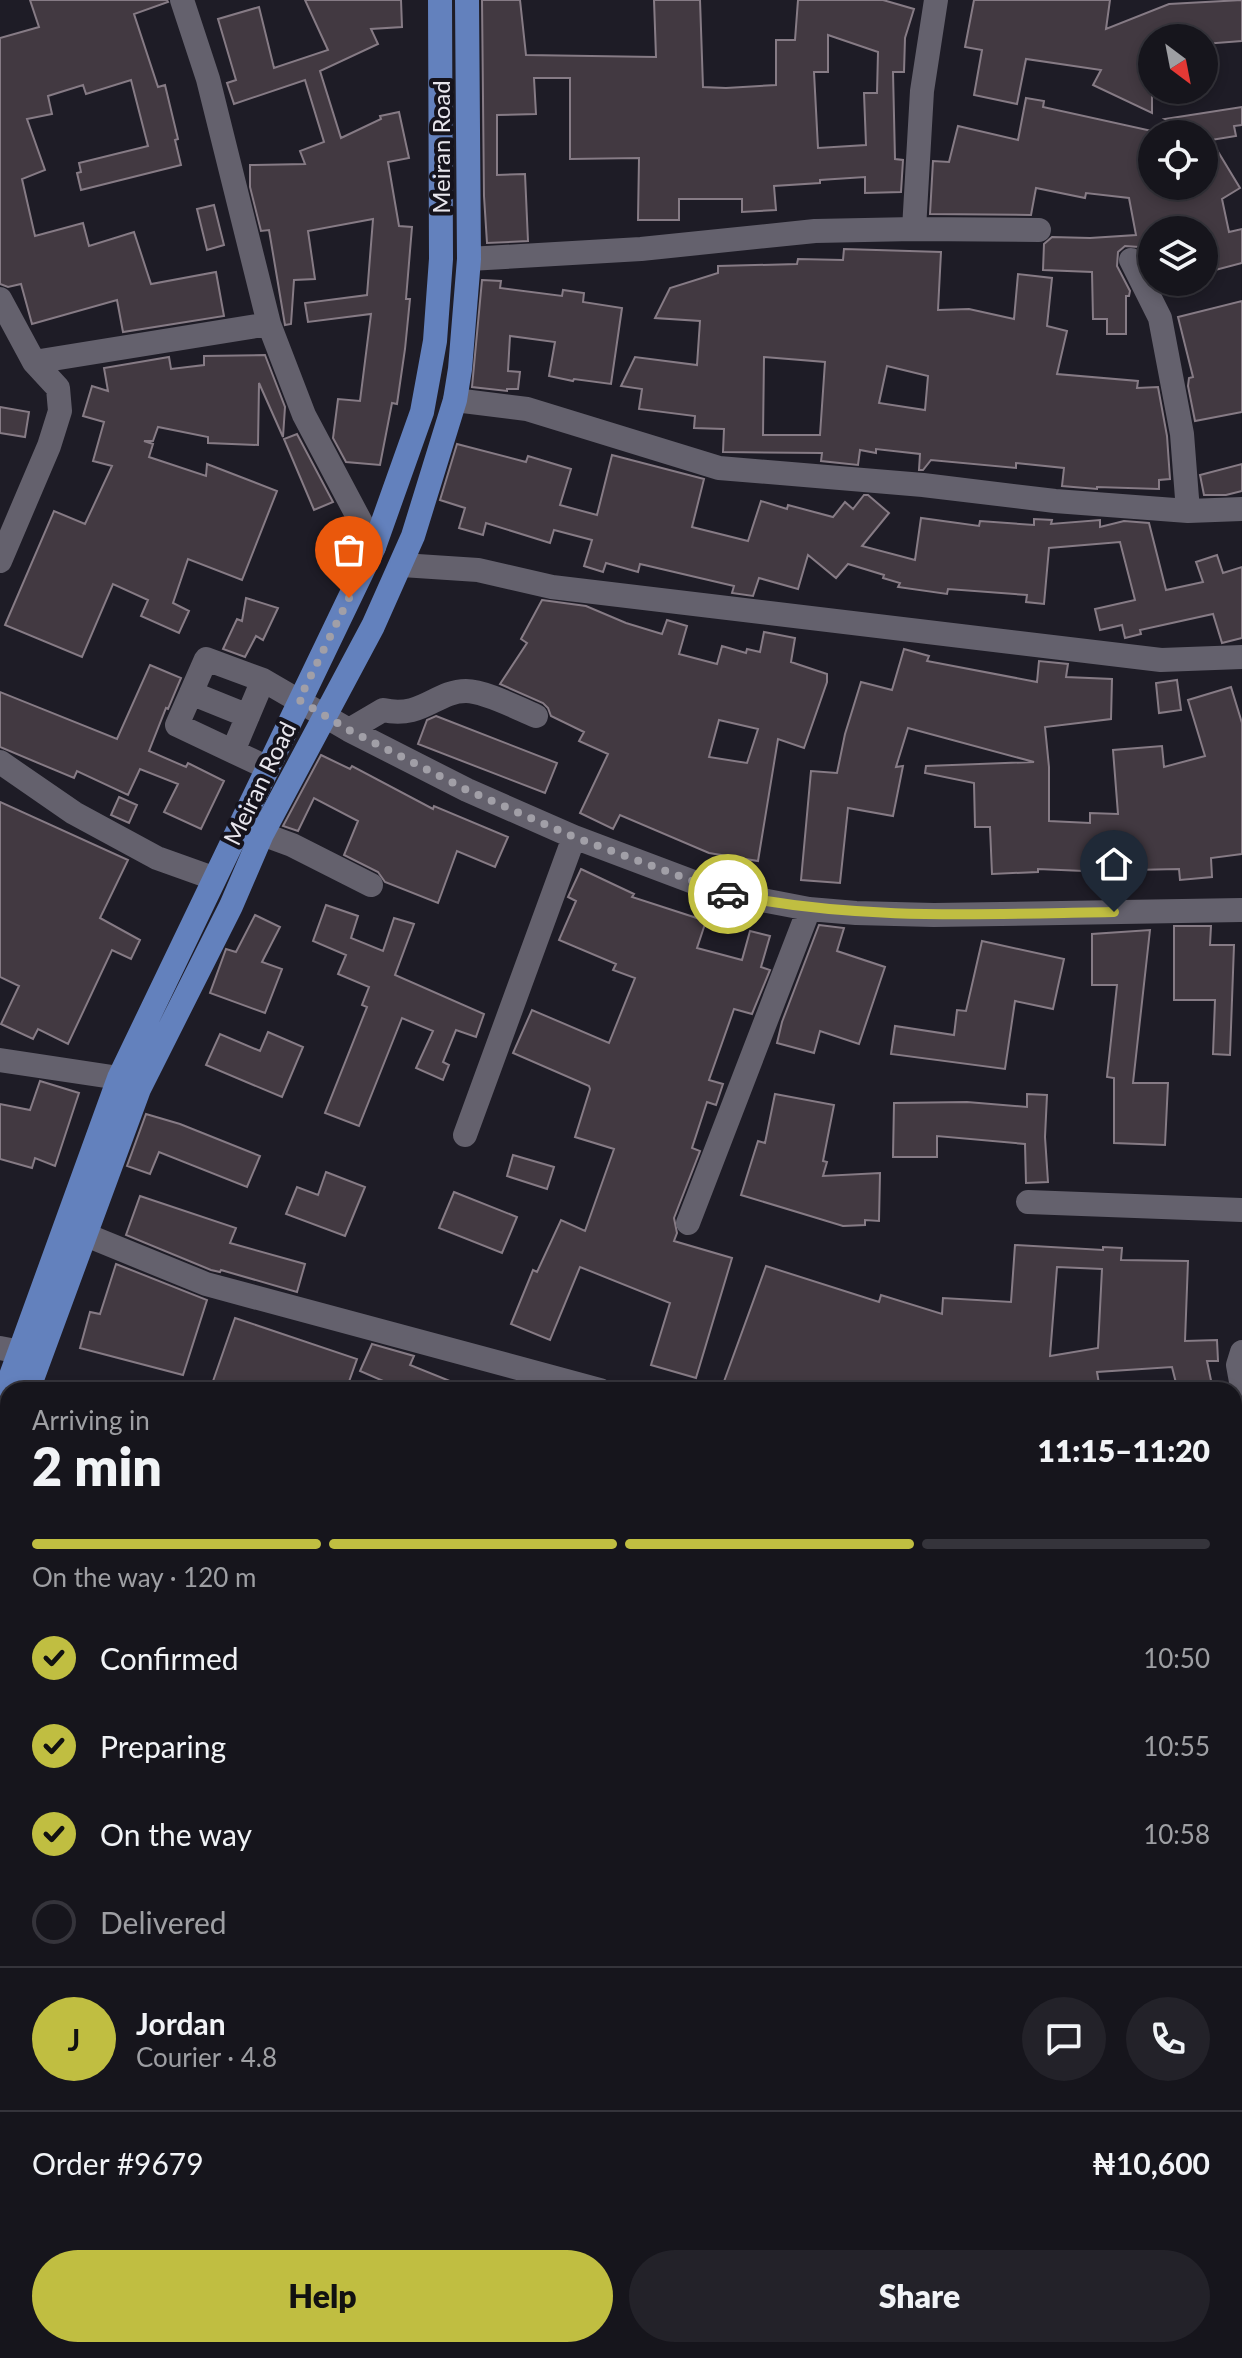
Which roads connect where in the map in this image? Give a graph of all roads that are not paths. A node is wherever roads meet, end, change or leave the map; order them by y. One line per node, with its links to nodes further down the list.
1 (182, 0): 10 (street)
2 (440, 0): 15 (main road, Meiran Road)
3 (467, 0): 7 (main road, Meiran Road)
4 (936, 0): 5 (street)
5 (914, 229): 6 (street); 7 (street)
6 (1039, 230)
7 (469, 259): 12 (main road, Meiran Road)
8 (1131, 260): 14 (street)
9 (0, 299): 11 (street)
10 (269, 324): 11 (street); 15 (street)
11 (34, 362): 16 (street)
12 (455, 400): 14 (street); 17 (main road, Meiran Road)
13 (1242, 509): 14 (street)
14 (1188, 511)
15 (374, 547): 21 (main road, Meiran Road)
16 (0, 561)
17 (402, 565): 18 (street); 22 (main road, Meiran Road)
18 (1242, 657)
19 (263, 680): 20 (street); 21 (street); 23 (street)
20 (191, 693): 23 (street); 26 (street)
21 (299, 700): 22 (street); 28 (main road, Meiran Road)
22 (325, 714): 25 (street); 29 (main road, Meiran Road)
23 (248, 716): 26 (street)
24 (536, 716): 25 (street)
25 (349, 730): 30 (street)
26 (233, 751): 28 (street)
27 (0, 762): 31 (street)
28 (268, 768): 31 (main road, Meiran Road)
29 (262, 834): 32 (street); 41 (main road, Meiran Road)
30 (574, 837): 33 (street); 37 (street)
31 (213, 878): 36 (main road, Meiran Road)
32 (371, 885)
33 (809, 909): 34 (street); 40 (street)
34 (1242, 910)
35 (0, 1060): 36 (street)
36 (119, 1078): 42 (main road, Meiran Road)
37 (465, 1135)
38 (1028, 1202): 39 (street)
39 (1242, 1210)
40 (688, 1223)
41 (86, 1235): 45 (main road, Meiran Road); 46 (street)
42 (11, 1350): 44 (main road, Meiran Road)
43 (1242, 1352): 47 (street)
44 (5, 1382)
45 (31, 1382)
46 (570, 1382)
47 (1241, 1382)

